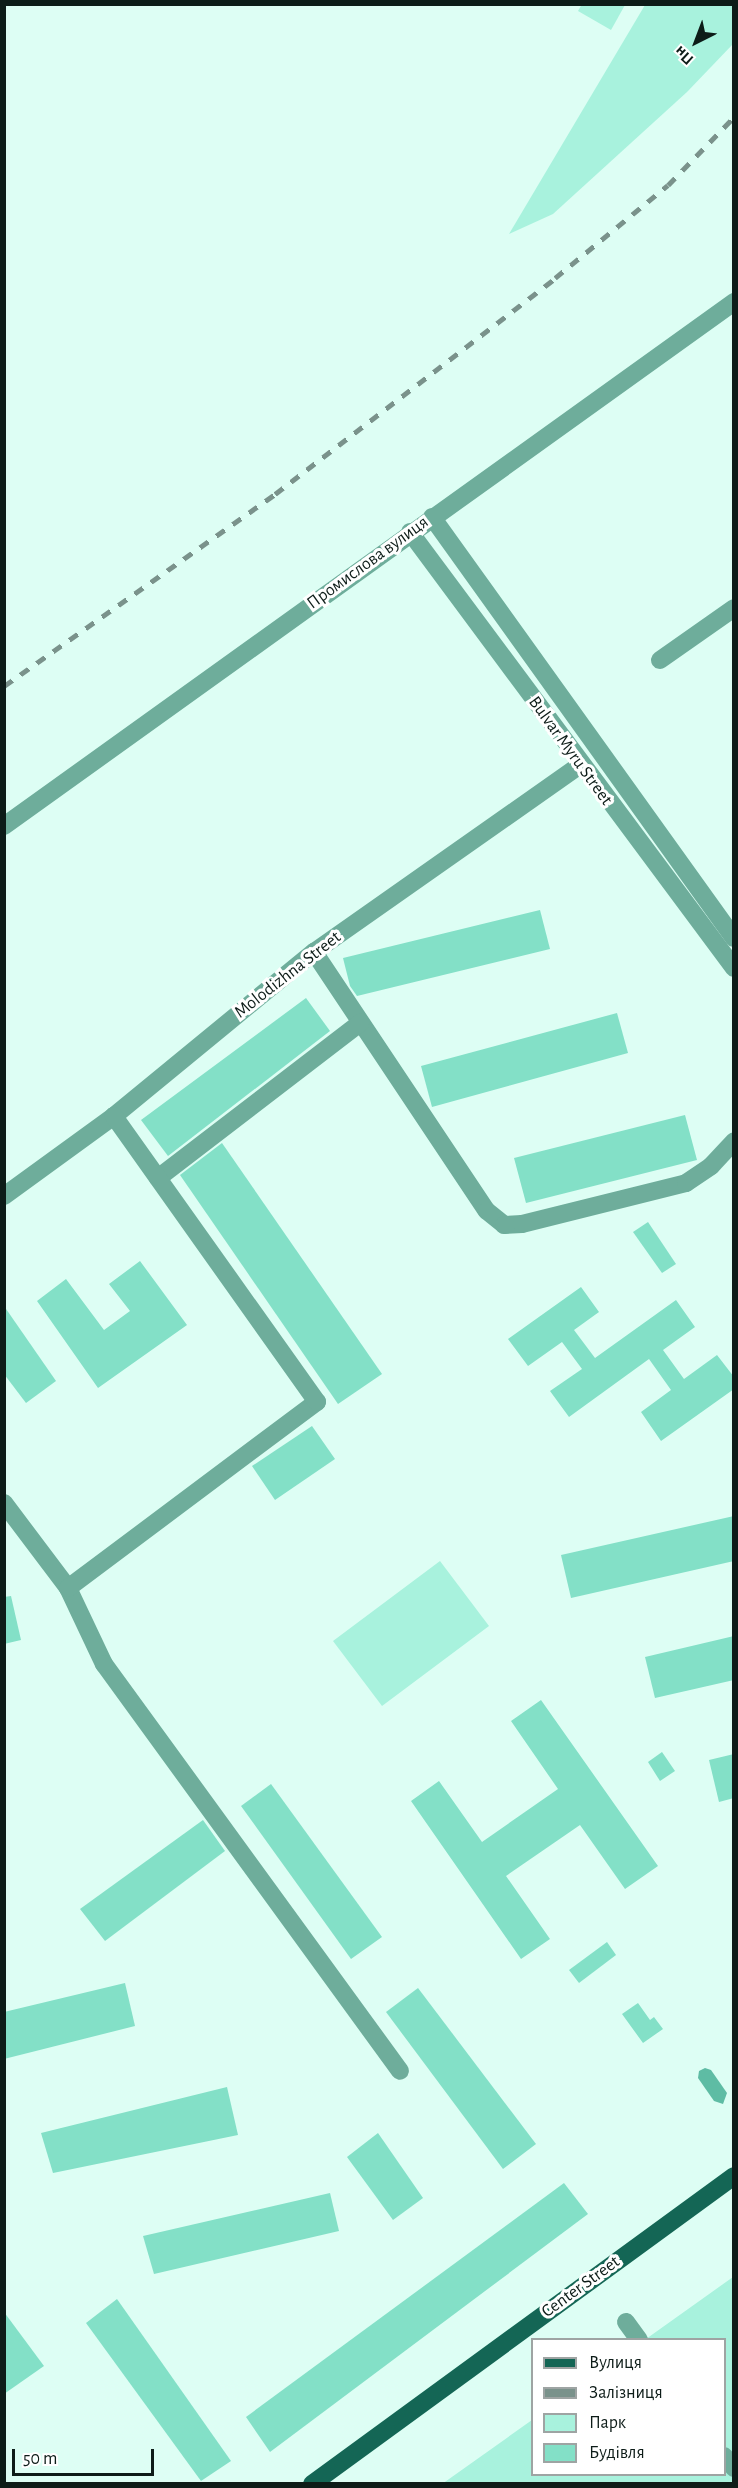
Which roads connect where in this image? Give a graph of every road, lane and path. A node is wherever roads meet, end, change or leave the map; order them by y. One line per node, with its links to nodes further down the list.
1 (734, 302): 2 (street, Промислова вулиця)
2 (432, 517): 3 (street, Промислова вулиця); 8 (street, Bulvar Myru Street)
3 (410, 532): 6 (street, Bulvar Myru Street); 7 (street, Промислова вулиця)
4 (734, 608): 5 (street)
5 (660, 660)
6 (579, 765): 9 (street, Molodizhna Street); 10 (street, Bulvar Myru Street)
7 (4, 826)
8 (734, 938)
9 (314, 952): 11 (street); 12 (street, Molodizhna Street)
10 (734, 968)
11 (360, 1023): 13 (street); 14 (street)
12 (114, 1116): 14 (street); 15 (street, Molodizhna Street)
13 (734, 1140)
14 (158, 1178): 17 (street)
15 (4, 1196)
16 (4, 1503): 17 (street)
17 (68, 1588): 18 (street)
18 (400, 2071)
19 (734, 2176): 22 (main road, Center Street)
20 (626, 2322): 21 (street)
21 (638, 2338)
22 (312, 2484)

